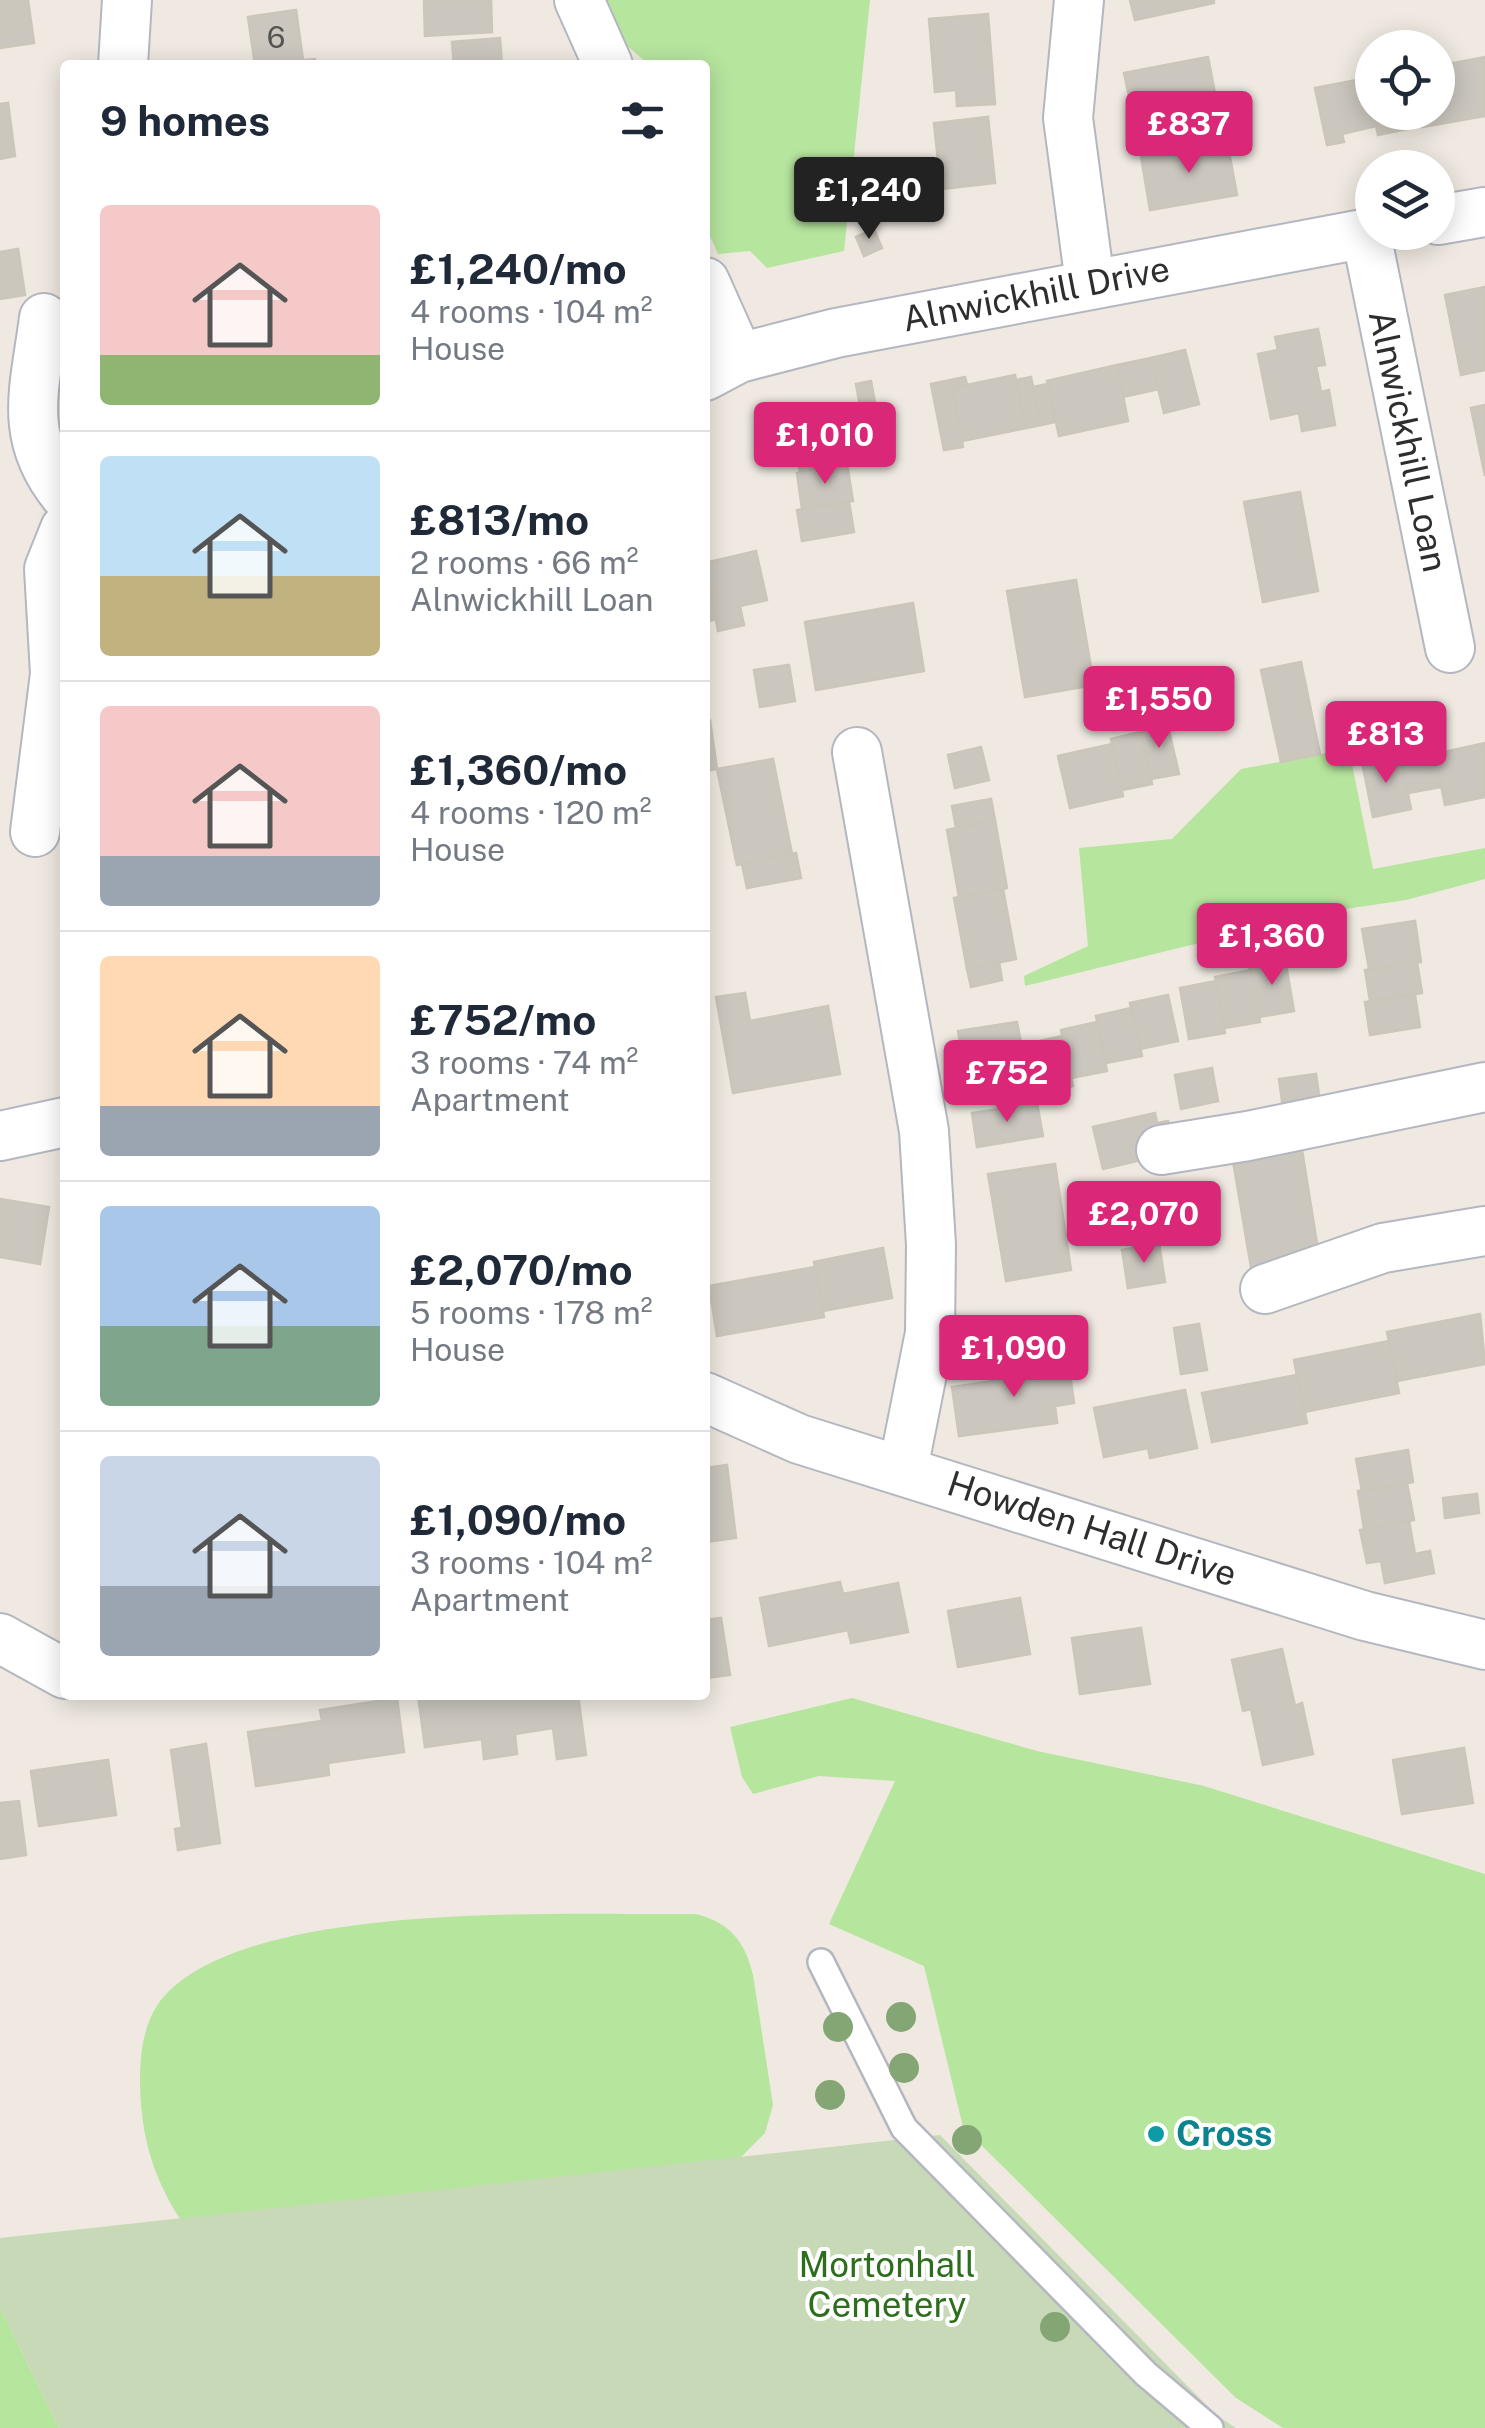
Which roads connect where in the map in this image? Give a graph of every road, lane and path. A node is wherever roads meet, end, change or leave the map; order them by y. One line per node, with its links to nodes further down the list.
1 (127, 0): 4 (street)
2 (579, 0): 5 (street)
3 (1079, 0): 10 (street)
4 (123, 60)
5 (606, 60)
6 (1485, 212): 7 (street)
7 (1455, 217)
8 (1355, 236): 10 (street, Alnwickhill Drive)
9 (1372, 250): 16 (street, Alnwickhill Loan)
10 (1090, 283): 13 (street, Alnwickhill Drive)
11 (710, 307): 13 (street)
12 (44, 318): 14 (street)
13 (722, 367)
14 (60, 487)
15 (60, 542): 18 (street)
16 (1450, 648)
17 (857, 752): 26 (street)
18 (34, 832)
19 (1485, 1087): 22 (street)
20 (60, 1123): 21 (street)
21 (0, 1136)
22 (1161, 1150)
23 (1485, 1230): 24 (street)
24 (1266, 1289)
25 (710, 1399): 26 (street, Howden Hall Drive)
26 (904, 1469): 28 (street, Howden Hall Drive)
27 (0, 1638): 29 (street)
28 (1485, 1645)
29 (60, 1671)
30 (821, 1962): 31 (lane)
31 (1210, 2428)

